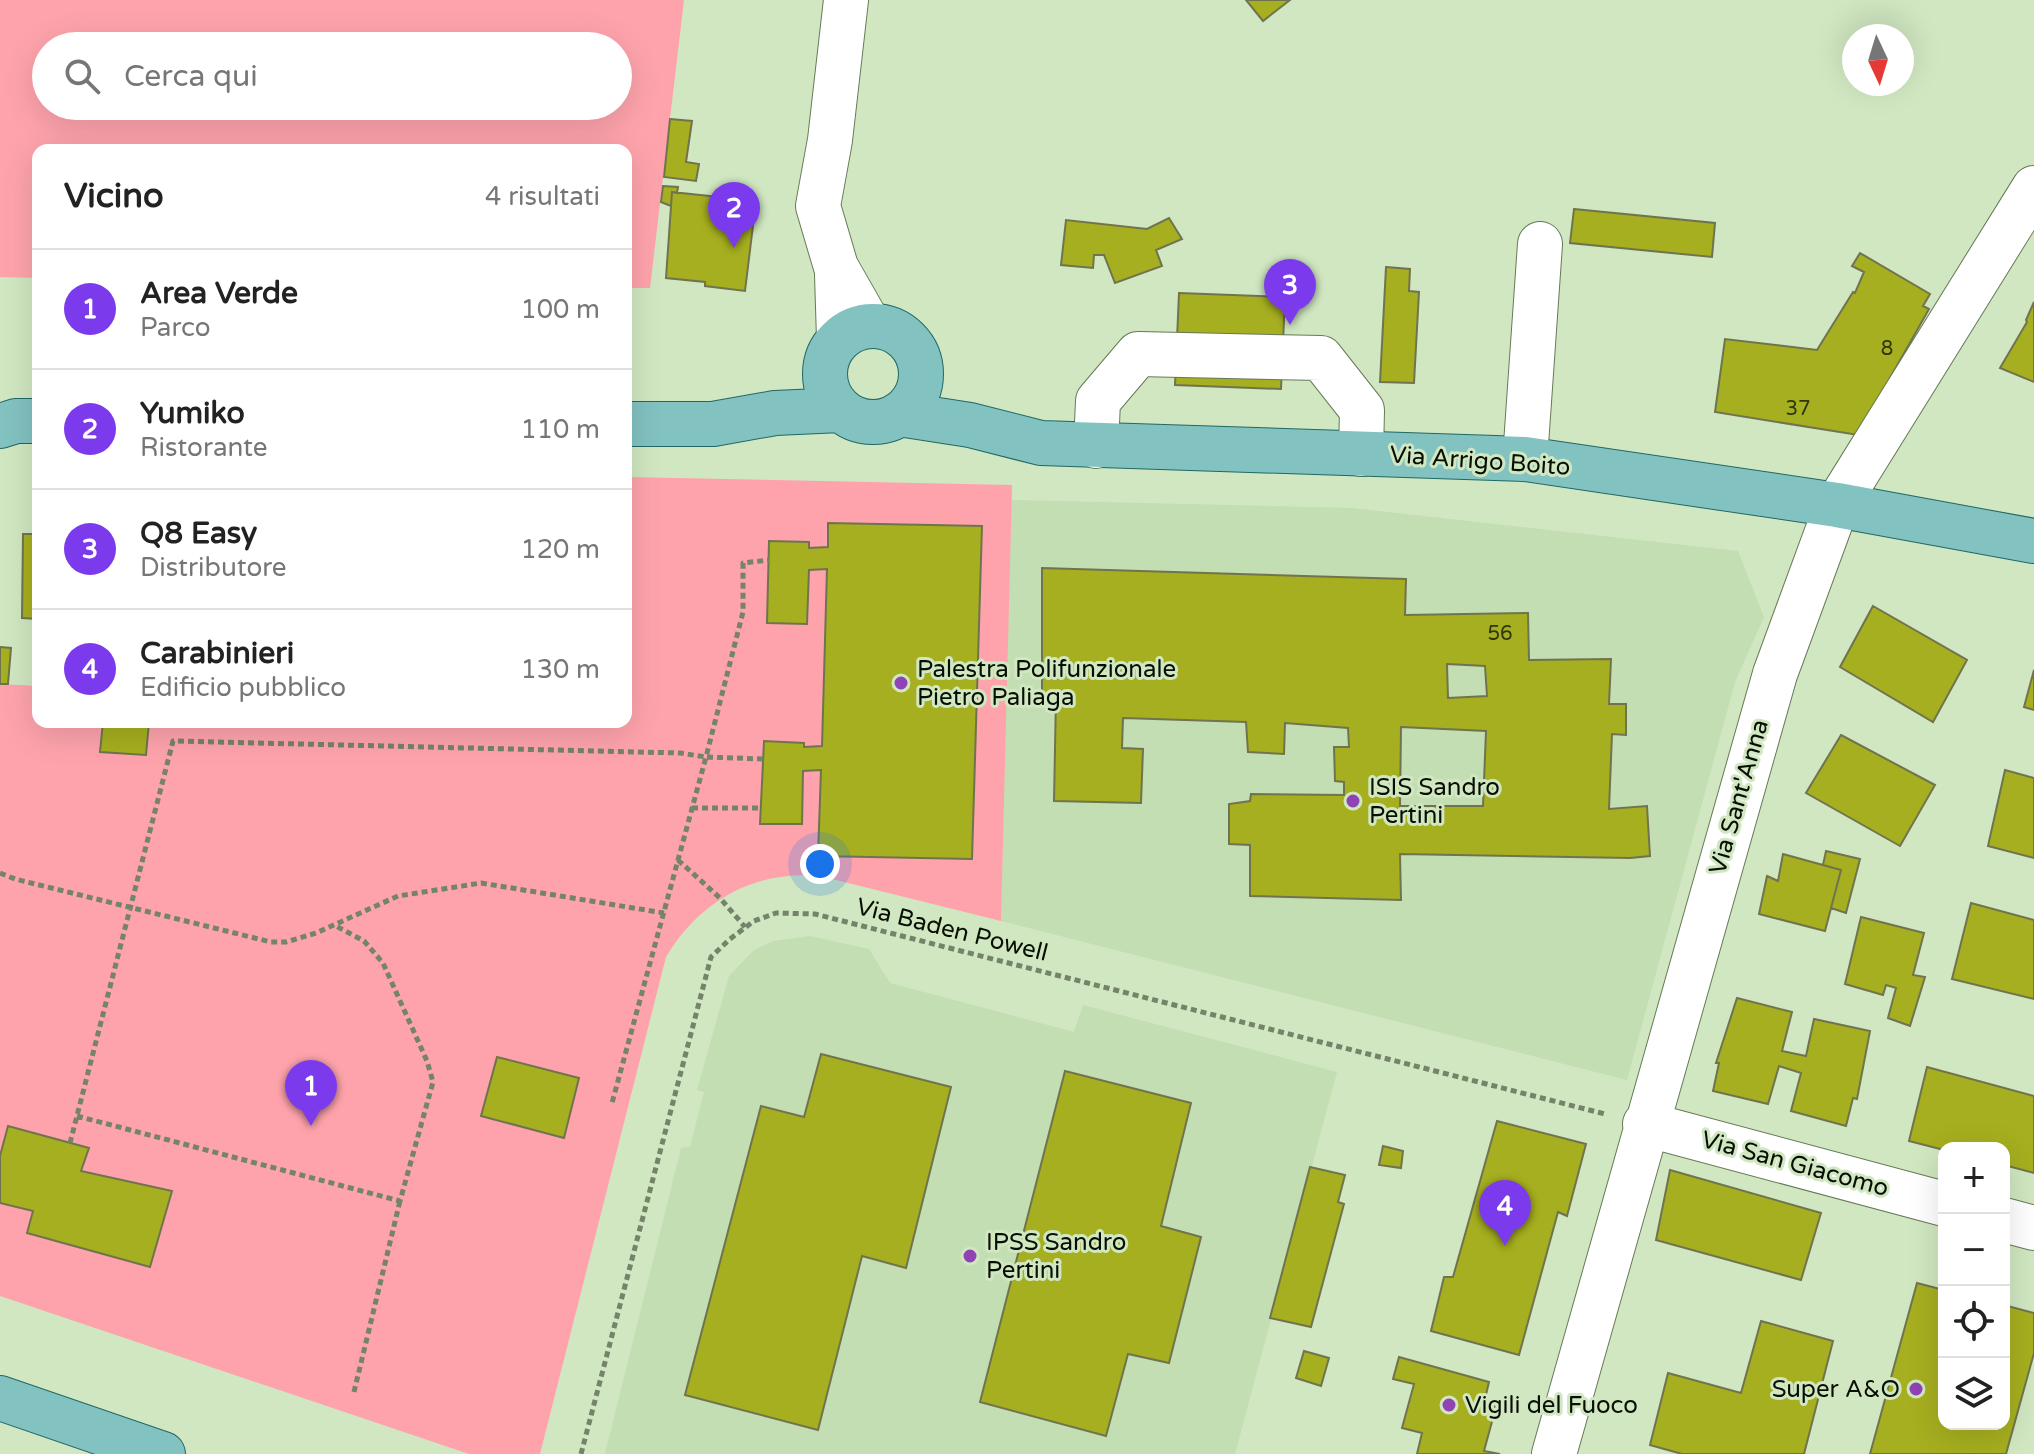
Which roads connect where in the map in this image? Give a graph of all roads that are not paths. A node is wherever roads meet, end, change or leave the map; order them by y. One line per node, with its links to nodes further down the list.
1 (846, 0): 4 (street)
2 (2034, 188): 11 (street, Via Sant'Anna)
3 (1540, 244): 10 (street)
4 (854, 332): 5 (main road); 6 (main road)
5 (834, 397): 6 (main road); 7 (main road)
6 (909, 402): 8 (main road, Via Arrigo Boito)
7 (632, 424)
8 (1096, 446): 9 (main road, Via Arrigo Boito); 9 (street)
9 (1361, 454): 10 (main road, Via Arrigo Boito)
10 (1525, 459): 11 (main road, Via Arrigo Boito)
11 (1837, 505): 12 (main road, Via Arrigo Boito); 13 (street, Via Sant'Anna)
12 (2034, 541)
13 (1645, 1124): 14 (street, Via San Giacomo); 19 (street, Via Sant'Anna)
14 (1938, 1202)
15 (2010, 1222): 16 (street)
16 (2034, 1228)
17 (0, 1398): 18 (main road)
18 (163, 1454)
19 (1554, 1454)

